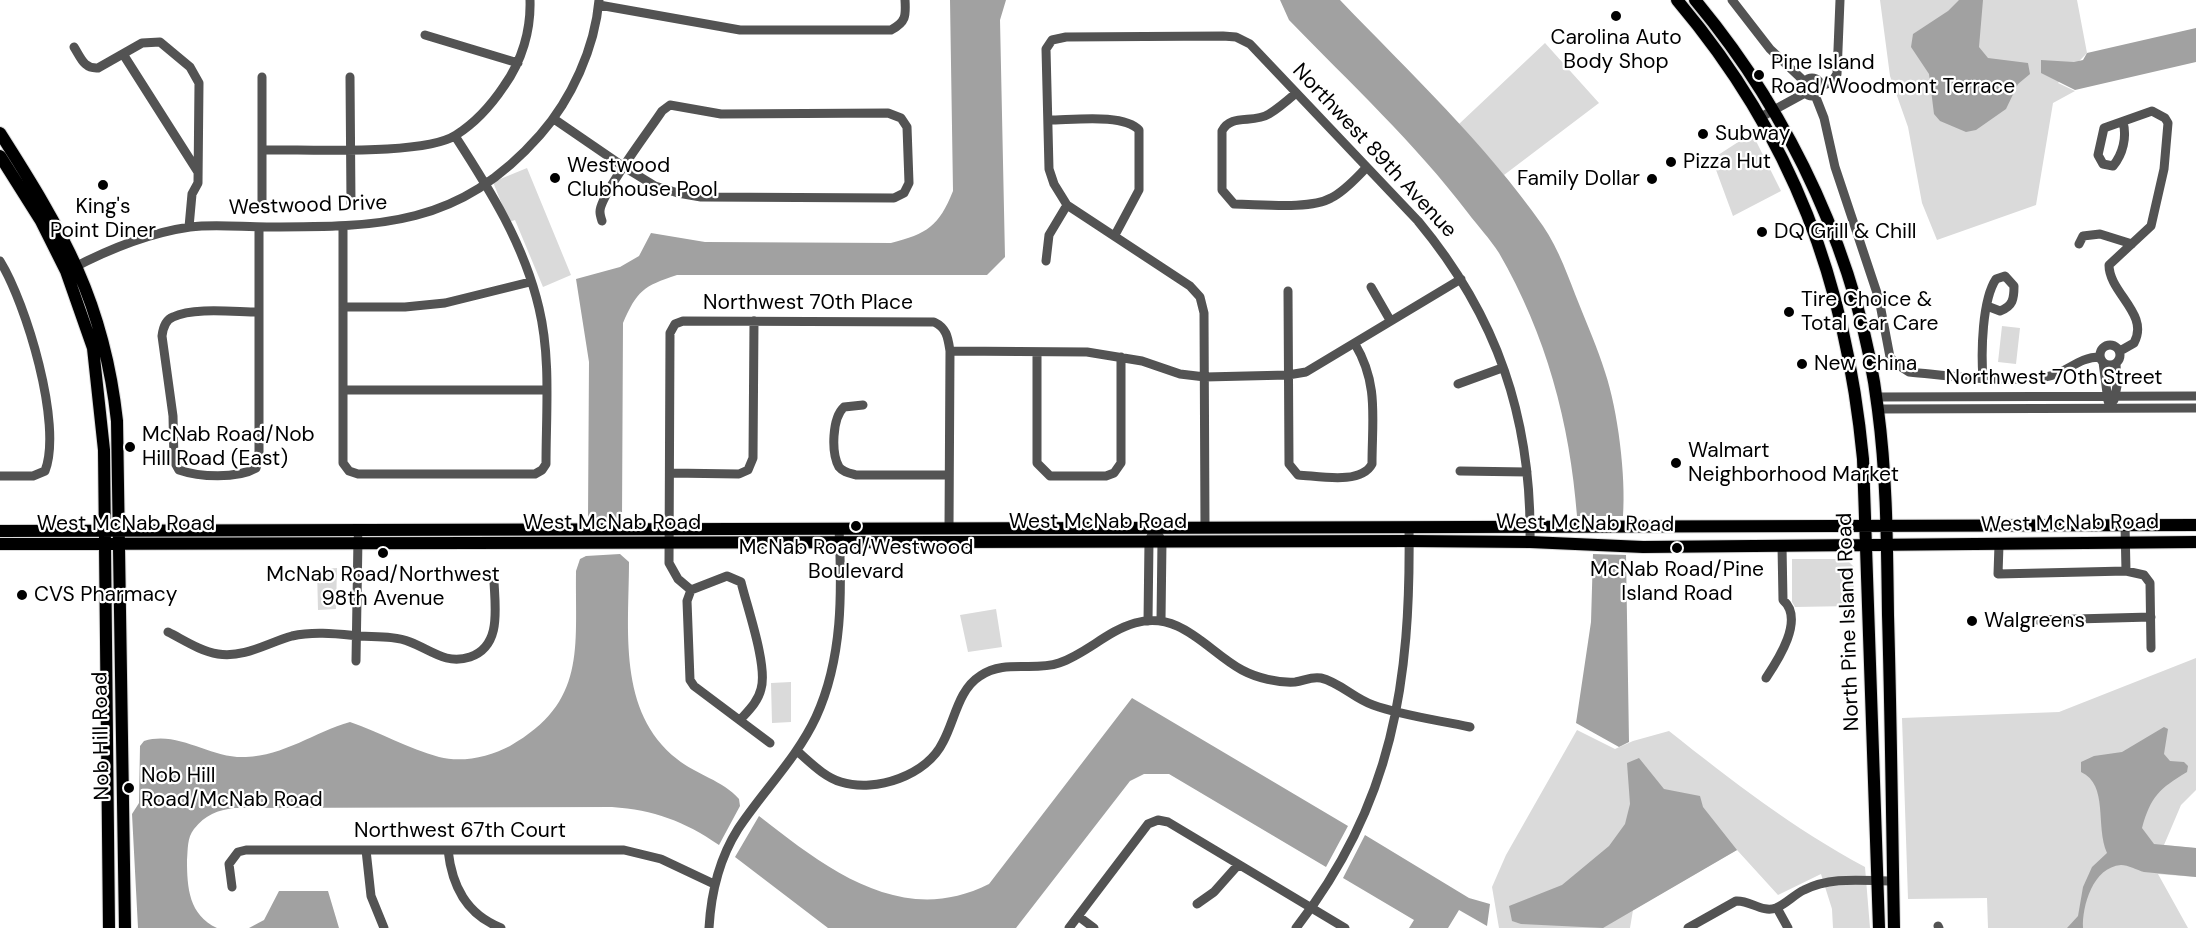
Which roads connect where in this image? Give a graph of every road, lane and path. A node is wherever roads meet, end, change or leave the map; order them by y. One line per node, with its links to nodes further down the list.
1 (530, 0): 11 (street)
2 (905, 0): 7 (street)
3 (1677, 0): 19 (main road, North Pine Island Road)
4 (1695, 0): 18 (main road, North Pine Island Road)
5 (1732, 0): 14 (street)
6 (1840, 0): 15 (street)
7 (599, 2): 20 (street, Westwood Drive)
8 (425, 35): 11 (street)
9 (75, 47): 10 (street)
10 (123, 54): 30 (street); 30 (street)
11 (518, 63): 24 (street)
12 (262, 77): 26 (street)
13 (350, 77): 25 (street)
14 (1805, 82): 15 (street); 17 (street)
15 (1821, 86): 17 (street)
16 (1296, 93): 21 (street, Northwest 89th Avenue); 29 (street, Northwest 89th Avenue); 29 (street)
17 (1810, 94): 18 (street); 64 (street)
18 (1773, 110): 19 (street); 72 (main road, North Pine Island Road)
19 (1761, 117): 85 (main road, North Pine Island Road)
20 (554, 119): 28 (street); 31 (street, Westwood Drive)
21 (1049, 120): 34 (street); 39 (street)
22 (2123, 122): 22 (street); 41 (street)
23 (0, 133): 44 (main road)
24 (455, 136): 25 (street); 31 (street)
25 (350, 149): 26 (street); 32 (street)
26 (262, 150): 33 (street)
27 (0, 156): 44 (main road)
28 (624, 167): 28 (street); 35 (street)
29 (1366, 168): 45 (street, Northwest 89th Avenue)
30 (198, 172): 36 (street)
31 (485, 183): 38 (street, Westwood Drive); 46 (street)
32 (351, 204)
33 (262, 205)
34 (1067, 205): 39 (street); 43 (street)
35 (602, 221)
36 (189, 227): 37 (street, Westwood Drive); 44 (street, Westwood Drive)
37 (259, 227): 38 (street, Westwood Drive); 51 (street)
38 (344, 227): 50 (street)
39 (1114, 235): 63 (street)
40 (2079, 244): 41 (street)
41 (2132, 244): 56 (street)
42 (0, 261): 82 (street)
43 (1046, 261)
44 (72, 268): 96 (main road)
45 (1461, 279): 52 (street); 61 (street, Northwest 89th Avenue)
46 (530, 282): 50 (street); 67 (street)
47 (1371, 287): 52 (street)
48 (1288, 291): 62 (street)
49 (1987, 306): 64 (street)
50 (344, 307): 66 (street)
51 (258, 312): 51 (street)
52 (1390, 320): 54 (street)
53 (754, 321): 55 (street, Northwest 70th Place); 80 (street); 80 (street, Northwest 70th Place)
54 (1355, 344): 62 (street); 62 (street)
55 (950, 351): 57 (street); 81 (street)
56 (2120, 351): 59 (street); 60 (street)
57 (1038, 352): 58 (street); 58 (street)
58 (1121, 357): 63 (street)
59 (2102, 359): 60 (street); 64 (street); 70 (street)
60 (2116, 364): 70 (street)
61 (1502, 368): 65 (street); 79 (street, Northwest 89th Avenue)
62 (1288, 375): 63 (street)
63 (1205, 377): 89 (street)
64 (1983, 378)
65 (1458, 384)
66 (344, 390): 67 (street); 67 (street)
67 (545, 390)
68 (1939, 396): 69 (street, Northwest 70th Street); 72 (street, Northwest 70th Street); 77 (street)
69 (1988, 396): 70 (street, Northwest 70th Street); 74 (street)
70 (2110, 396): 71 (street, Northwest 70th Street); 75 (street)
71 (2192, 396): 76 (street)
72 (1877, 403): 77 (street, Northwest 70th Street); 86 (main road, North Pine Island Road)
73 (863, 405): 81 (street)
74 (1987, 408): 75 (street, Northwest 70th Street); 77 (street, Northwest 70th Street)
75 (2111, 408): 76 (street, Northwest 70th Street)
76 (2192, 408)
77 (1939, 409)
78 (1460, 471): 79 (street)
79 (1527, 472): 91 (street, Northwest 89th Avenue)
80 (670, 473): 92 (street)
81 (948, 475): 87 (street)
82 (0, 476)
83 (2125, 525): 84 (main road, West McNab Road); 86 (main road, West McNab Road); 101 (street)
84 (2196, 525)
85 (1866, 526): 86 (main road, West McNab Road); 91 (main road, West McNab Road); 108 (main road, North Pine Island Road)
86 (1886, 526): 109 (main road, North Pine Island Road)
87 (949, 528): 88 (main road, West McNab Road); 95 (main road, West McNab Road)
88 (1155, 528): 89 (main road, West McNab Road); 97 (street); 98 (street)
89 (1205, 528): 90 (main road, West McNab Road)
90 (1409, 528): 91 (main road, West McNab Road); 99 (street)
91 (1530, 528): 100 (street, Northwest 89th Avenue)
92 (670, 529): 93 (main road, West McNab Road); 95 (main road, West McNab Road); 104 (street)
93 (357, 530): 96 (main road, West McNab Road); 103 (street)
94 (0, 531): 96 (main road, West McNab Road)
95 (839, 535): 97 (main road, West McNab Road); 104 (main road, West McNab Road); 126 (street)
96 (112, 537): 103 (main road, West McNab Road); 105 (main road, West McNab Road); 138 (main road, Nob Hill Road); 139 (main road, Nob Hill Road)
97 (1149, 541): 98 (main road, West McNab Road); 116 (street)
98 (1162, 541): 99 (main road, West McNab Road); 114 (street)
99 (1410, 541): 100 (main road, West McNab Road); 122 (street)
100 (1530, 542): 107 (main road, West McNab Road)
101 (2126, 542): 102 (main road, West McNab Road); 106 (main road, West McNab Road); 110 (street)
102 (2196, 542)
103 (358, 543): 104 (main road, West McNab Road); 118 (street)
104 (670, 543): 112 (street)
105 (0, 544)
106 (1999, 545): 109 (main road, West McNab Road); 110 (street)
107 (1782, 546): 108 (main road, West McNab Road); 121 (street)
108 (1866, 546): 109 (main road, West McNab Road); 130 (main road, North Pine Island Road)
109 (1887, 546): 131 (main road, North Pine Island Road)
110 (2126, 571): 113 (street)
111 (494, 581): 118 (street)
112 (691, 590): 123 (street); 123 (street)
113 (2151, 617): 115 (street); 119 (street)
114 (1161, 620): 116 (street); 122 (street)
115 (2038, 620)
116 (1148, 621): 126 (street)
117 (168, 632): 118 (street)
118 (357, 635): 120 (street)
119 (2151, 648)
120 (357, 661)
121 (1766, 678)
122 (1397, 711): 124 (street); 136 (street)
123 (740, 720): 125 (street)
124 (1470, 727)
125 (770, 743)
126 (797, 751): 132 (street)
127 (366, 850): 128 (street, Northwest 67th Court); 133 (street, Northwest 67th Court); 140 (street)
128 (448, 850): 132 (street, Northwest 67th Court); 141 (street)
129 (1238, 865): 134 (street); 136 (street); 137 (street)
130 (1878, 881): 131 (street); 135 (street); 149 (main road, North Pine Island Road)
131 (1893, 881): 150 (main road, North Pine Island Road)
132 (714, 884): 142 (street)
133 (232, 887)
134 (1197, 904)
135 (1777, 908): 147 (street); 148 (street)
136 (1311, 909): 145 (street); 146 (street)
137 (1078, 916): 143 (street); 144 (street)
138 (109, 928)
139 (125, 928)
140 (384, 928)
141 (501, 928)
142 (709, 928)
143 (1069, 928)
144 (1094, 928)
145 (1296, 928)
146 (1345, 928)
147 (1688, 928)
148 (1788, 928)
149 (1879, 928)
150 (1894, 928)

